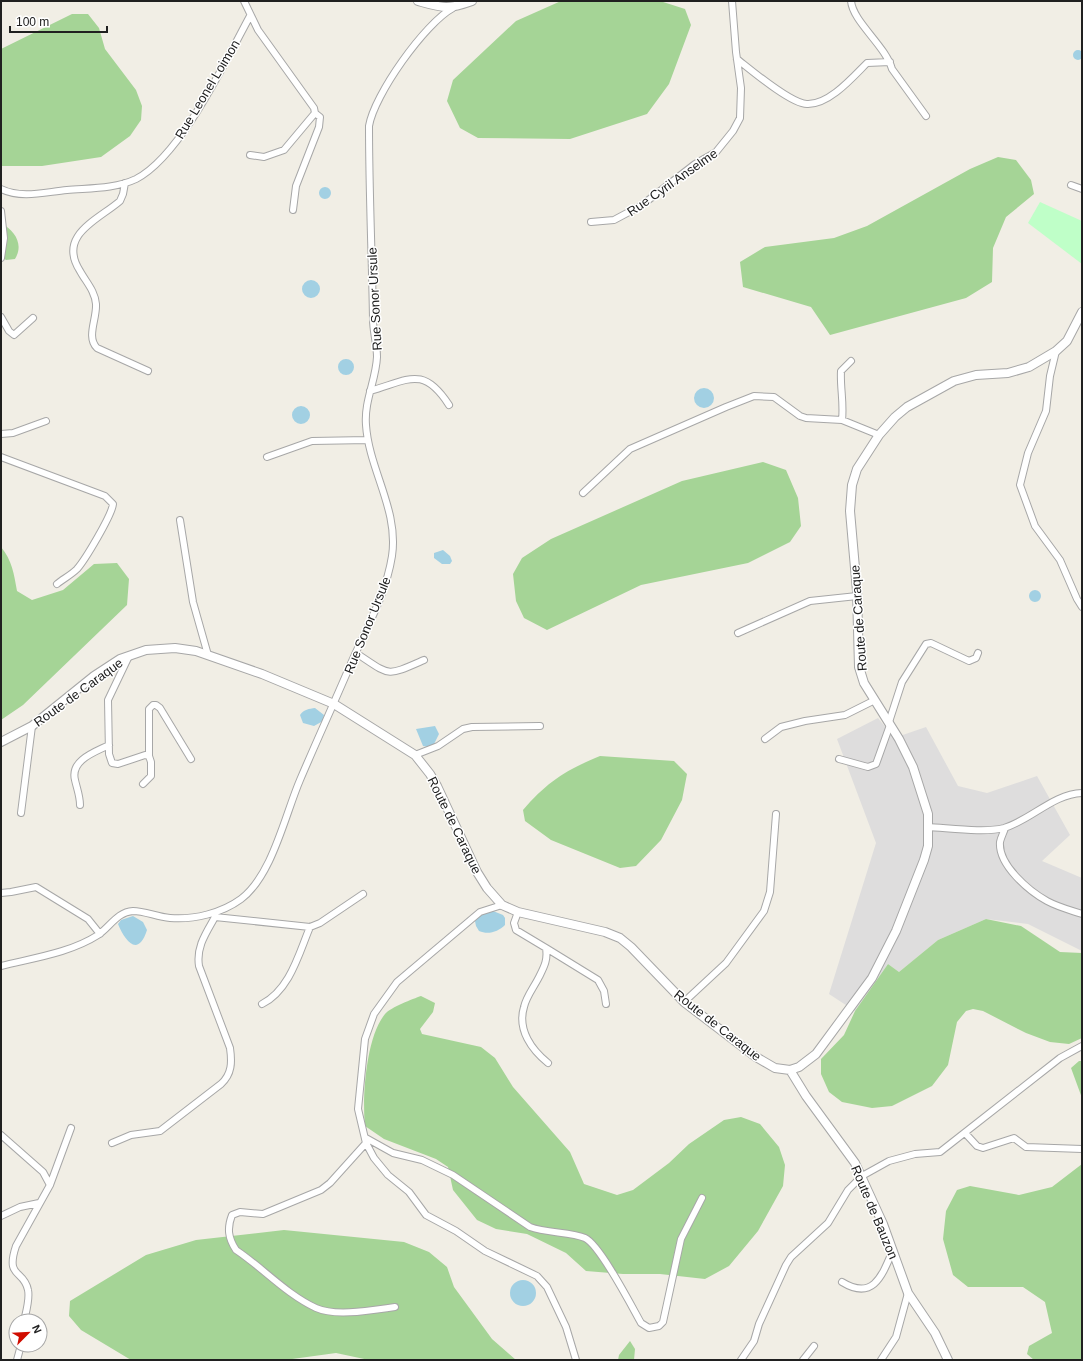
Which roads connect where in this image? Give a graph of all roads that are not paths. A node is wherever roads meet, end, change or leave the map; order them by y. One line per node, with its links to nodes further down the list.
1 (244, 1): 7 (street)
2 (418, 1): 6 (street)
3 (472, 1): 6 (street)
4 (732, 1): 8 (street, Rue Cyril Anselme)
5 (851, 1): 9 (street)
6 (453, 8): 27 (street, Rue Sonor Ursule)
7 (250, 16): 10 (street); 13 (street, Rue Leonel Loimon)
8 (737, 59): 9 (street); 19 (street, Rue Cyril Anselme)
9 (890, 62): 11 (street)
10 (315, 113): 12 (street); 17 (street)
11 (926, 116)
12 (250, 155)
13 (125, 183): 15 (street, Rue Leonel Loimon); 26 (street)
14 (1071, 185): 16 (street)
15 (1, 189)
16 (1082, 189)
17 (293, 210)
18 (1, 211): 20 (street)
19 (591, 222)
20 (1, 258)
21 (1, 317): 23 (street)
22 (1081, 317): 24 (street, Route de Caraque)
23 (33, 318)
24 (1056, 351): 32 (street, Route de Caraque); 40 (street)
25 (851, 361): 29 (street)
26 (148, 372)
27 (370, 391): 28 (street); 33 (street, Rue Sonor Ursule)
28 (450, 405)
29 (842, 420): 32 (street); 36 (street)
30 (46, 421): 31 (street)
31 (1, 434)
32 (879, 435): 39 (street, Route de Caraque)
33 (368, 440): 34 (street); 42 (street, Rue Sonor Ursule)
34 (267, 456)
35 (1, 457): 38 (street)
36 (583, 493)
37 (180, 520): 45 (street)
38 (57, 584)
39 (857, 596): 41 (street); 47 (street, Route de Caraque)
40 (1082, 606)
41 (738, 632)
42 (356, 653): 46 (street); 48 (street, Rue Sonor Ursule)
43 (978, 653): 49 (street)
44 (130, 655): 45 (street, Route de Caraque); 50 (street, Route de Caraque); 54 (street)
45 (208, 655): 48 (street, Route de Caraque)
46 (424, 660)
47 (875, 700): 49 (street, Route de Caraque); 52 (street)
48 (334, 704): 55 (street, Route de Caraque); 71 (street, Rue Sonor Ursule)
49 (889, 724): 58 (street); 64 (street, Route de Caraque)
50 (32, 726): 53 (street, Route de Caraque); 62 (street)
51 (540, 726): 55 (street)
52 (765, 739)
53 (1, 742)
54 (109, 745): 56 (street); 61 (street)
55 (415, 755): 68 (street, Route de Caraque)
56 (149, 756): 57 (street); 59 (street)
57 (191, 759)
58 (839, 759)
59 (144, 784)
60 (1082, 793): 65 (street)
61 (80, 805)
62 (21, 813)
63 (776, 814): 76 (street)
64 (928, 827): 65 (street); 81 (street, Route de Caraque)
65 (1005, 828): 70 (street)
66 (1, 892): 73 (street)
67 (363, 894): 72 (street)
68 (502, 905): 69 (street, Route de Caraque); 85 (street)
69 (518, 912): 74 (street); 76 (street, Route de Caraque)
70 (1082, 914)
71 (214, 915): 72 (street); 73 (street, Rue Sonor Ursule); 86 (street)
72 (310, 926): 77 (street)
73 (100, 934): 75 (street, Rue Sonor Ursule)
74 (546, 948): 78 (street); 80 (street)
75 (1, 966)
76 (684, 1002): 81 (street, Route de Caraque)
77 (262, 1004)
78 (606, 1004)
79 (1082, 1046): 83 (street)
80 (548, 1063)
81 (790, 1070): 88 (street, Route de Bauzon)
82 (71, 1128): 89 (street)
83 (964, 1133): 87 (street); 88 (street)
84 (1, 1135): 89 (street)
85 (366, 1140): 90 (street); 96 (street); 99 (street)
86 (112, 1143)
87 (1082, 1149)
88 (862, 1176): 93 (street, Route de Bauzon); 100 (street)
89 (50, 1185): 91 (street)
90 (702, 1198)
91 (39, 1203): 92 (street); 97 (street)
92 (1, 1216)
93 (893, 1250): 94 (street); 95 (street, Route de Bauzon)
94 (842, 1282)
95 (908, 1293): 102 (street); 103 (street, Route de Bauzon)
96 (395, 1307)
97 (25, 1313)
98 (814, 1346): 101 (street)
99 (576, 1360)
100 (741, 1360)
101 (803, 1360)
102 (882, 1360)
103 (948, 1360)

